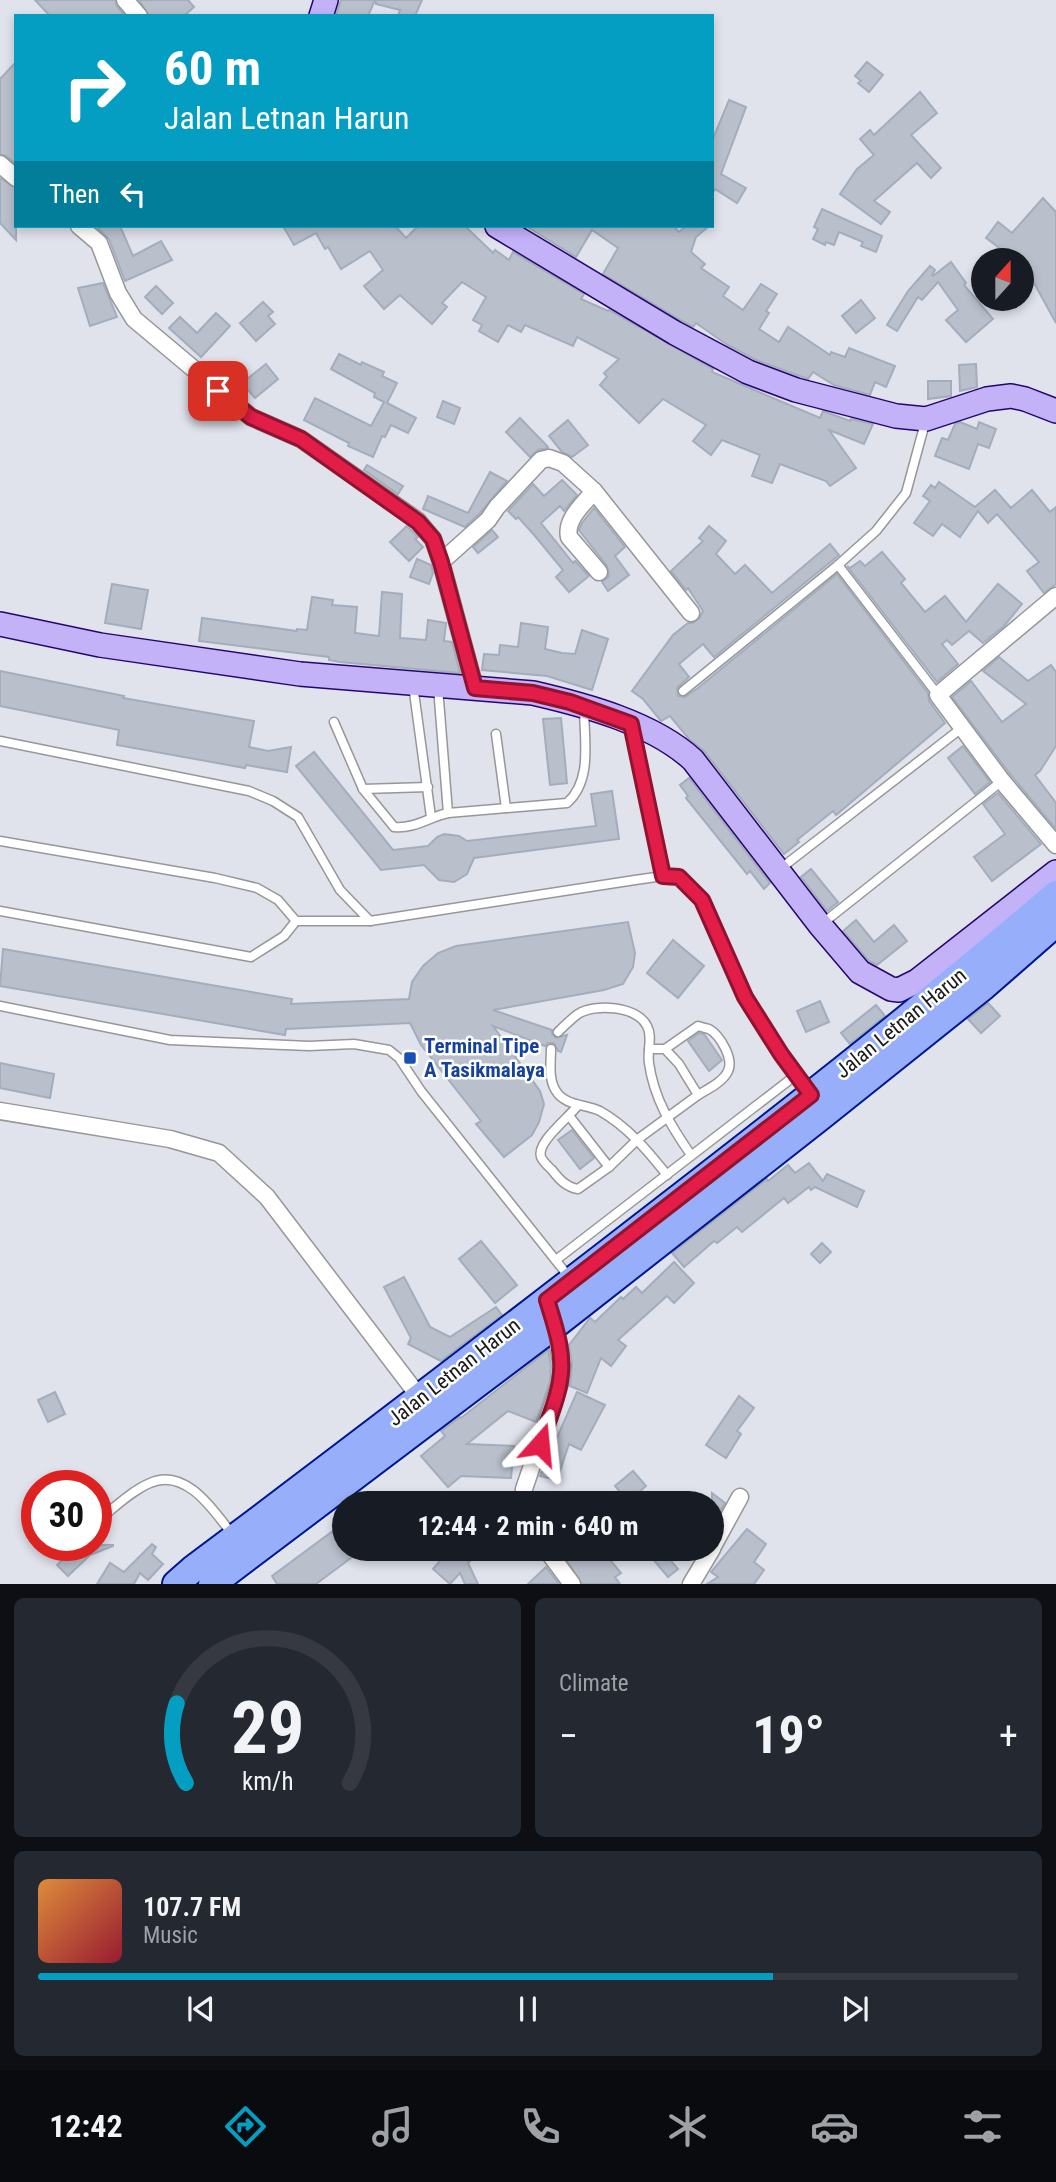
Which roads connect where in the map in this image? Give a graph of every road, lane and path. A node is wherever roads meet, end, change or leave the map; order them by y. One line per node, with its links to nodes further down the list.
1 (125, 0): 2 (street)
2 (137, 14)
3 (0, 164): 4 (street)
4 (14, 176)
5 (81, 228): 10 (street)
6 (500, 228): 8 (street)
7 (1056, 411): 8 (street)
8 (926, 419): 11 (lane)
9 (594, 491): 10 (street); 12 (street); 14 (street)
10 (441, 562): 18 (street)
11 (838, 565): 19 (lane); 20 (lane)
12 (599, 572)
13 (1056, 596): 20 (street)
14 (691, 613)
15 (0, 624): 16 (street)
16 (413, 683): 17 (street); 29 (lane)
17 (438, 685): 18 (street); 30 (lane)
18 (475, 688): 21 (street)
19 (683, 691)
20 (938, 695): 24 (street)
21 (584, 707): 23 (street); 31 (lane)
22 (334, 722): 28 (lane)
23 (639, 727): 36 (street); 38 (lane)
24 (962, 727): 27 (street); 36 (lane)
25 (496, 734): 31 (lane)
26 (0, 741): 42 (lane)
27 (1002, 781): 35 (street); 44 (lane)
28 (363, 789): 29 (lane); 33 (lane)
29 (428, 791): 30 (lane); 33 (lane)
30 (446, 794): 32 (lane)
31 (506, 808): 32 (lane)
32 (449, 813): 33 (lane)
33 (431, 817)
34 (0, 841): 41 (lane)
35 (1056, 845)
36 (777, 870): 44 (street)
37 (1056, 872): 44 (street)
38 (663, 876): 42 (lane); 51 (lane)
39 (1056, 894): 51 (main road, Jalan Letnan Harun)
40 (0, 911): 41 (lane)
41 (296, 921): 42 (lane)
42 (370, 921)
43 (1056, 923): 51 (main road, Jalan Letnan Harun)
44 (820, 925)
45 (0, 1006): 60 (lane)
46 (558, 1032): 48 (lane)
47 (551, 1049): 52 (lane)
48 (649, 1049): 49 (lane); 55 (lane)
49 (665, 1049): 50 (lane); 50 (lane)
50 (698, 1095): 55 (lane)
51 (810, 1095): 57 (lane); 61 (main road, Jalan Letnan Harun)
52 (578, 1105): 54 (lane); 56 (lane)
53 (0, 1111): 63 (street)
54 (570, 1117): 58 (lane); 58 (lane)
55 (666, 1119): 56 (lane); 57 (lane)
56 (638, 1139): 58 (lane); 59 (lane)
57 (691, 1155): 59 (lane)
58 (610, 1167)
59 (667, 1175): 60 (lane)
60 (556, 1260): 61 (lane)
61 (579, 1290): 62 (main road, Jalan Letnan Harun)
62 (551, 1312): 63 (main road, Jalan Letnan Harun); 64 (street)
63 (427, 1408): 68 (main road, Jalan Letnan Harun); 72 (main road, Jalan Letnan Harun)
64 (524, 1491)
65 (740, 1497): 67 (street)
66 (112, 1510): 68 (lane)
67 (724, 1526)
68 (235, 1537): 71 (main road, Jalan Letnan Harun)
69 (555, 1561): 73 (street)
70 (704, 1561): 74 (street)
71 (176, 1584)
72 (212, 1584)
73 (572, 1584)
74 (691, 1584)

